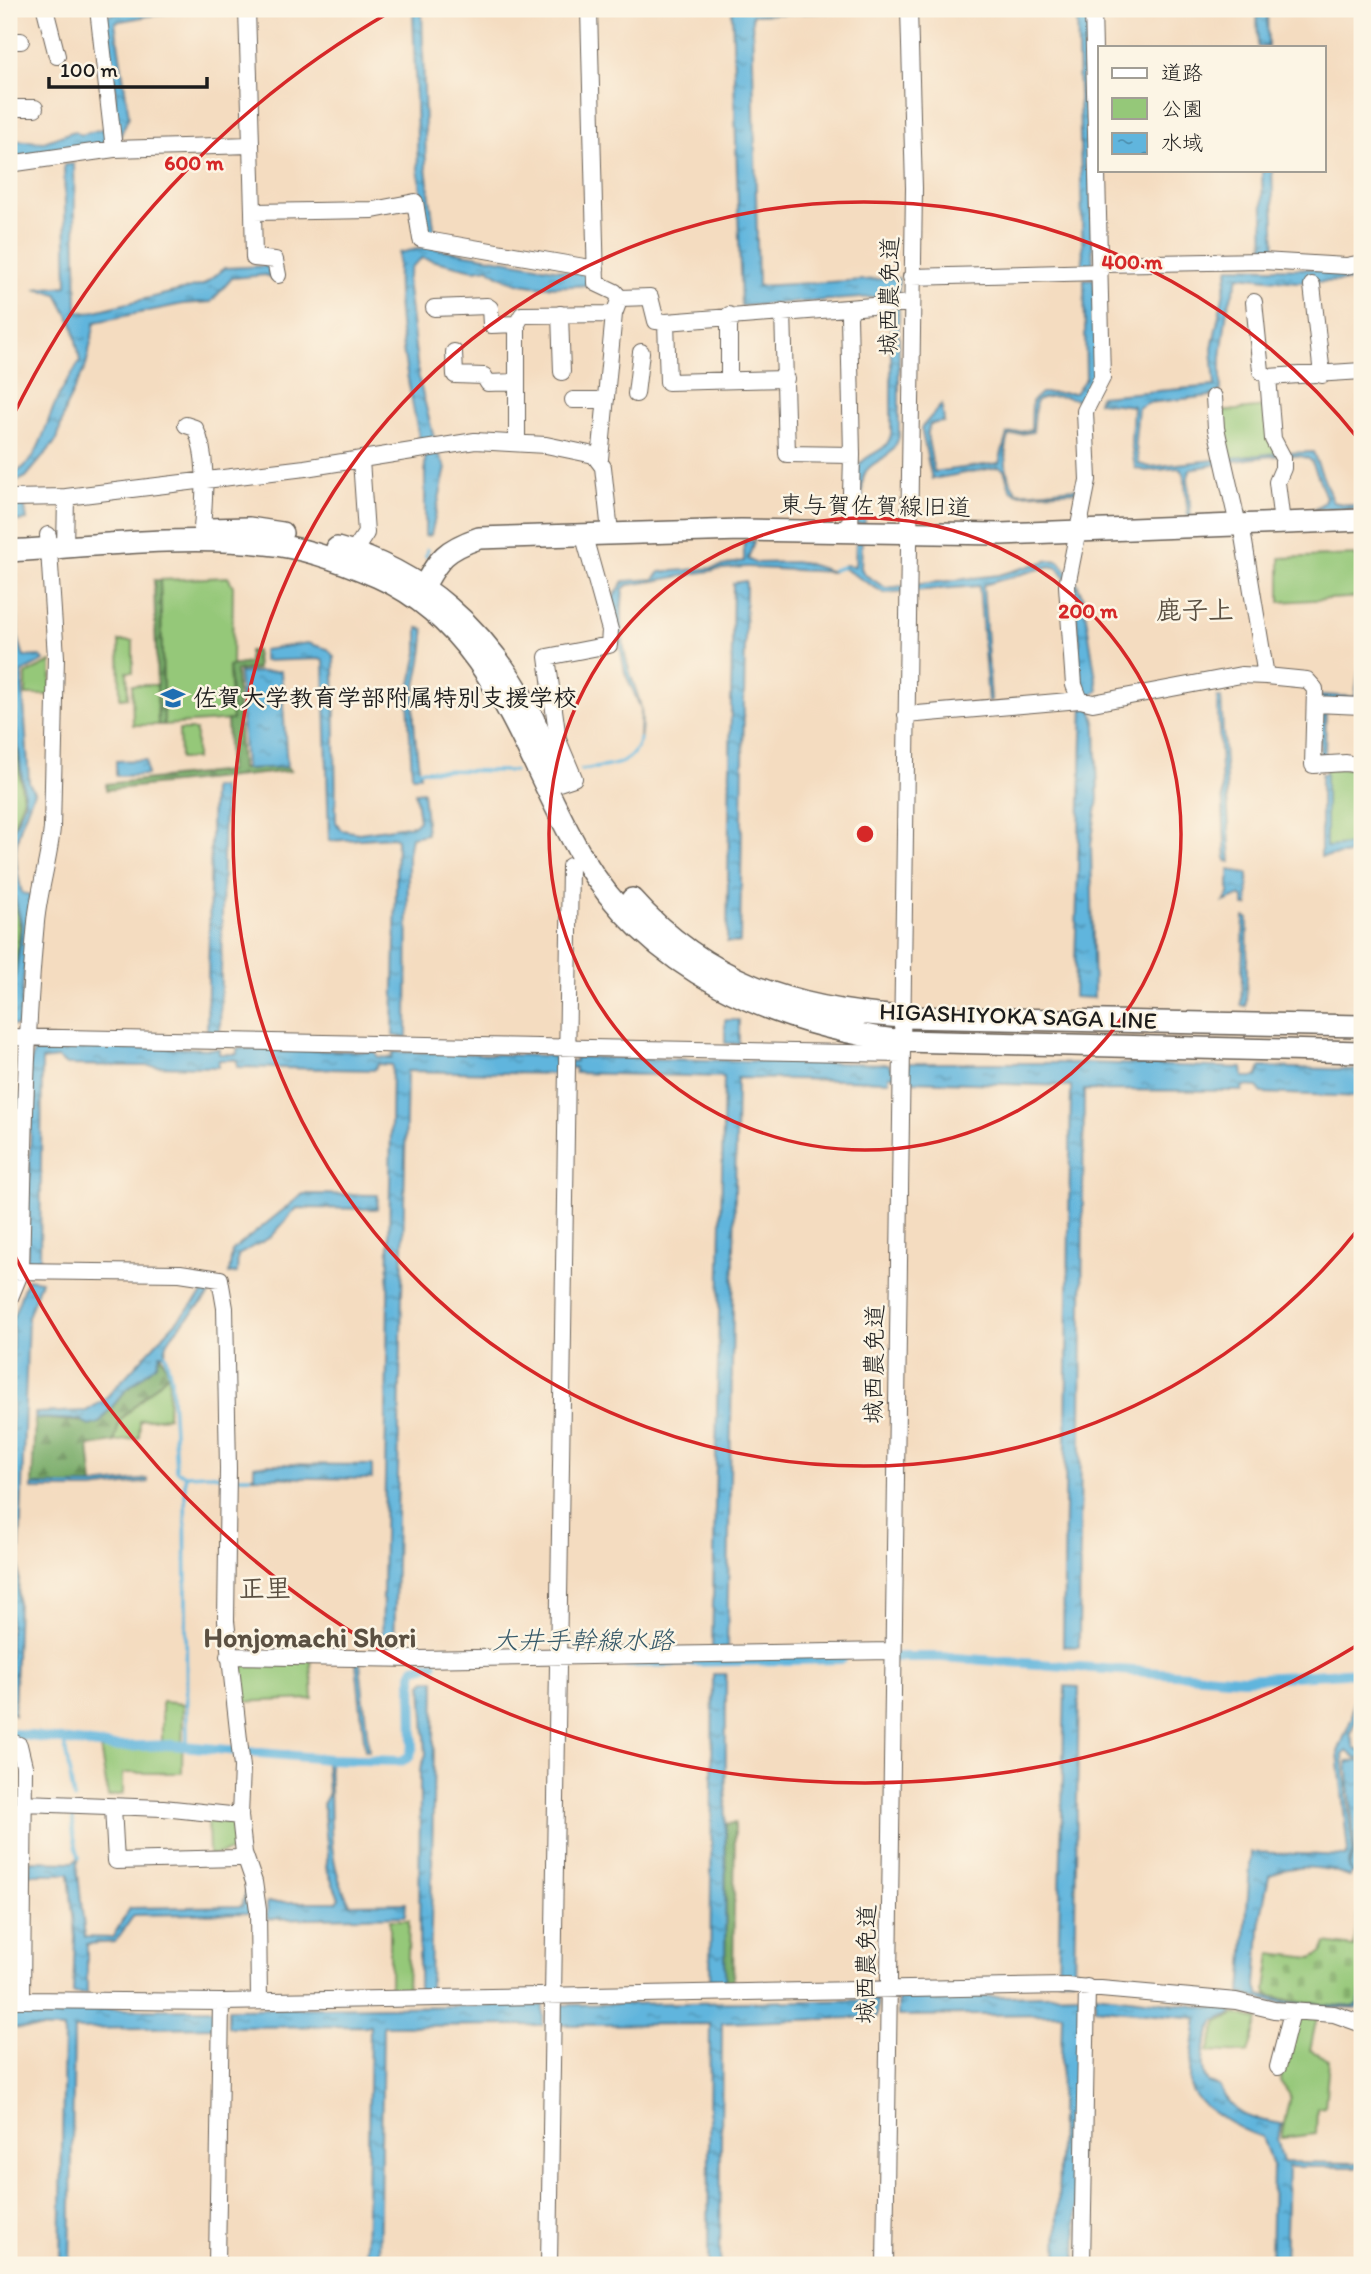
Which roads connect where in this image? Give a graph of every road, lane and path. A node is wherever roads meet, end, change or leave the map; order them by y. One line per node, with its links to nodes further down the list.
1 (45, 9): 7 (street)
2 (98, 9): 11 (street)
3 (247, 9): 10 (street)
4 (589, 9): 16 (street)
5 (909, 9): 18 (street, 城西農免道)
6 (1093, 9): 15 (street)
7 (57, 56)
8 (9, 108): 9 (street)
9 (35, 108)
10 (251, 145): 11 (street); 13 (street)
11 (114, 149): 12 (street)
12 (9, 164)
13 (253, 212): 16 (street); 17 (street)
14 (1362, 263): 15 (street)
15 (1100, 268): 18 (street); 57 (street)
16 (596, 269): 22 (street)
17 (278, 275)
18 (911, 276): 21 (street, 城西農免道)
19 (1312, 285): 36 (street)
20 (1254, 302): 37 (street)
21 (901, 303): 24 (street); 61 (street, 城西農免道)
22 (617, 306): 26 (street); 28 (street); 34 (street)
23 (434, 308): 29 (street)
24 (852, 309): 25 (street); 47 (street)
25 (783, 311): 27 (street); 38 (street)
26 (560, 314): 29 (street); 33 (street)
27 (729, 315): 28 (street); 39 (street)
28 (666, 322): 39 (street)
29 (517, 324): 40 (street)
30 (454, 352): 40 (street)
31 (641, 352): 35 (street)
32 (1362, 371): 36 (street)
33 (562, 372)
34 (608, 372): 35 (street); 44 (street)
35 (639, 374): 41 (street)
36 (1322, 375): 37 (street)
37 (1268, 377): 54 (street)
38 (786, 379): 39 (street); 47 (street)
39 (729, 380)
40 (516, 382): 46 (street)
41 (636, 394)
42 (1214, 397): 55 (street)
43 (573, 400): 44 (street)
44 (606, 400): 48 (street)
45 (186, 425): 50 (street)
46 (517, 442): 48 (street); 49 (street)
47 (852, 455): 60 (street)
48 (600, 459): 58 (street)
49 (361, 460): 50 (street); 65 (street)
50 (203, 481): 51 (street); 56 (street)
51 (66, 496): 52 (street); 63 (street)
52 (10, 498)
53 (1362, 520): 54 (main road, 東与賀佐賀線旧道)
54 (1282, 523): 55 (main road, 東与賀佐賀線旧道)
55 (1240, 525): 57 (main road, 東与賀佐賀線旧道); 67 (street)
56 (202, 529): 63 (main road, HIGASHIYOKA SAGA LINE); 65 (main road, HIGASHIYOKA SAGA LINE)
57 (1079, 531): 61 (main road, 東与賀佐賀線旧道); 68 (street)
58 (610, 532): 59 (main road, 東与賀佐賀線旧道); 60 (main road, 東与賀佐賀線旧道)
59 (583, 533): 66 (main road, 東与賀佐賀線旧道); 73 (street)
60 (850, 533): 61 (main road, 東与賀佐賀線旧道)
61 (909, 534): 71 (street, 城西農免道)
62 (9, 537): 63 (main road, HIGASHIYOKA SAGA LINE)
63 (57, 542): 64 (main road, HIGASHIYOKA SAGA LINE); 65 (main road, HIGASHIYOKA SAGA LINE); 78 (street)
64 (9, 551)
65 (350, 558): 66 (main road, HIGASHIYOKA SAGA LINE)
66 (420, 593): 73 (main road, HIGASHIYOKA SAGA LINE); 81 (main road, HIGASHIYOKA SAGA LINE)
67 (1266, 676): 68 (street); 69 (street)
68 (1086, 701): 71 (street)
69 (1320, 704): 70 (street); 72 (street)
70 (1362, 706)
71 (906, 715): 75 (street, 城西農免道)
72 (1362, 766)
73 (559, 783): 75 (main road, HIGASHIYOKA SAGA LINE)
74 (570, 866): 80 (street)
75 (903, 1017): 76 (main road, HIGASHIYOKA SAGA LINE); 81 (street, 城西農免道)
76 (1362, 1026)
77 (9, 1037): 78 (street)
78 (26, 1038): 80 (street); 82 (street)
79 (1362, 1052): 81 (main road, HIGASHIYOKA SAGA LINE)
80 (567, 1059): 81 (street); 86 (street)
81 (902, 1060): 85 (street, 城西農免道)
82 (15, 1271): 83 (street); 84 (street)
83 (9, 1300)
84 (228, 1656): 86 (street); 90 (street)
85 (892, 1657): 86 (street); 93 (street, 城西農免道)
86 (556, 1663): 94 (street)
87 (14, 1743): 88 (street)
88 (24, 1803): 89 (street); 95 (street)
89 (113, 1807): 90 (street); 91 (street)
90 (240, 1816): 91 (street)
91 (244, 1853): 96 (street)
92 (1087, 1987): 93 (street); 98 (street); 104 (street)
93 (888, 1990): 94 (street); 103 (street, 城西農免道)
94 (551, 1997): 96 (street); 102 (street)
95 (15, 2000): 97 (street)
96 (259, 2001): 97 (street)
97 (221, 2002): 101 (street)
98 (1292, 2012): 99 (street); 100 (street)
99 (1362, 2024)
100 (1278, 2067)
101 (217, 2265)
102 (549, 2265)
103 (885, 2265)
104 (1082, 2265)

